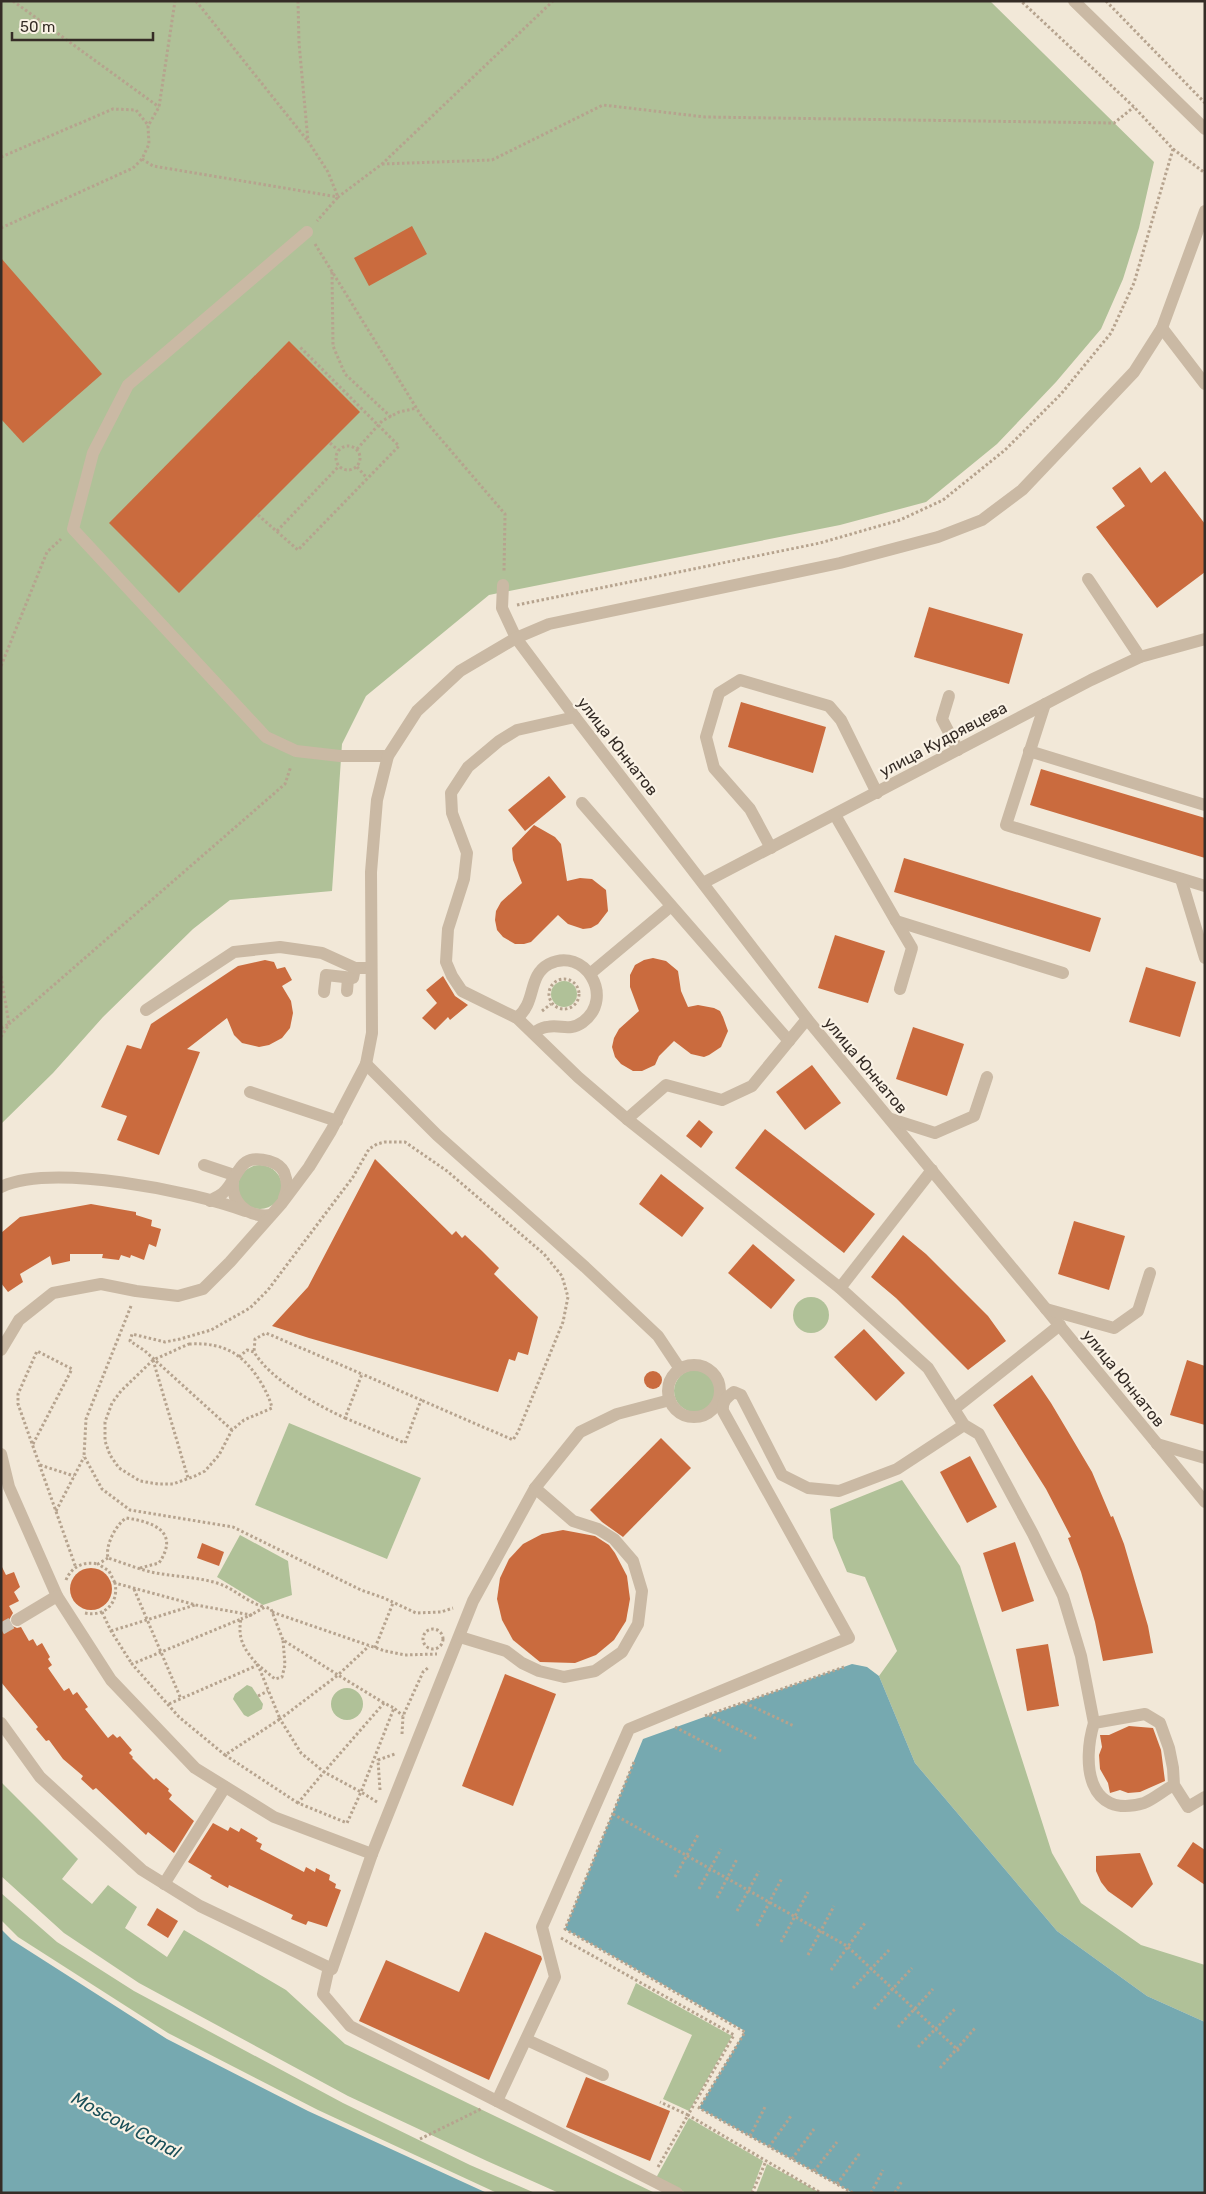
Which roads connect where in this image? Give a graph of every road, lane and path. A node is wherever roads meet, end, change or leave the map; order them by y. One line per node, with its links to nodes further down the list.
1 (13, 1): 10 (path)
2 (175, 1): 10 (path)
3 (196, 1): 14 (path)
4 (298, 1): 14 (path)
5 (553, 1): 18 (path)
6 (1021, 1): 11 (path)
7 (1074, 1): 13 (street)
8 (1106, 1): 9 (path)
9 (1205, 103)
10 (159, 107): 12 (path)
11 (1134, 107): 15 (path); 18 (path)
12 (148, 126): 16 (path); 17 (path)
13 (1205, 129)
14 (308, 141): 20 (path)
15 (1173, 149): 19 (path); 42 (path)
16 (1, 157)
17 (142, 159): 20 (path); 22 (path)
18 (382, 164): 20 (path)
19 (1205, 173)
20 (338, 197): 23 (path)
21 (1205, 212): 25 (street)
22 (1, 228)
23 (308, 232): 24 (path); 38 (street)
24 (332, 272): 28 (path); 29 (path)
25 (1162, 328): 27 (street); 43 (street)
26 (299, 346): 30 (path)
27 (1205, 384)
28 (417, 408): 29 (path); 41 (path)
29 (391, 417): 30 (path)
30 (379, 426): 32 (path); 36 (path)
31 (330, 443): 33 (path)
32 (358, 449): 33 (path); 35 (path)
33 (338, 450): 34 (path)
34 (339, 466): 35 (path); 39 (path)
35 (357, 467): 36 (path)
36 (368, 478): 39 (path)
37 (258, 515): 39 (path)
38 (73, 529): 46 (path); 51 (street)
39 (277, 531)
40 (1088, 579): 45 (street)
41 (503, 585): 42 (street)
42 (502, 608): 43 (street, улица Юннатов)
43 (516, 638): 49 (street, улица Юннатов); 53 (street)
44 (1205, 639): 45 (street, улица Кудрявцева)
45 (1140, 657): 48 (street, улица Кудрявцева)
46 (1, 666)
47 (949, 696): 50 (street)
48 (1045, 704): 50 (street, улица Кудрявцева); 52 (street)
49 (575, 716): 60 (street, улица Юннатов); 74 (street)
50 (958, 750): 54 (street, улица Кудрявцева)
51 (296, 751): 53 (street); 76 (path)
52 (1029, 751): 56 (street); 59 (street)
53 (388, 756): 65 (street)
54 (877, 793): 57 (street, улица Кудрявцева); 58 (street)
55 (582, 803): 62 (street)
56 (1205, 805)
57 (835, 815): 58 (street, улица Кудрявцева); 63 (street)
58 (771, 848): 60 (street, улица Кудрявцева)
59 (1181, 879): 61 (street); 64 (street)
60 (703, 883): 75 (street, улица Юннатов)
61 (1205, 886)
62 (670, 907): 66 (street); 80 (street)
63 (896, 921): 67 (street); 71 (street)
64 (1205, 958)
65 (370, 968): 69 (street); 81 (street)
66 (591, 973): 74 (street); 78 (street)
67 (1063, 973)
68 (1, 976): 76 (path)
69 (350, 979): 72 (street); 73 (street)
70 (574, 983): 70 (path)
71 (900, 989)
72 (324, 992)
73 (146, 1010)
74 (517, 1018): 78 (street)
75 (807, 1019): 80 (street); 85 (street, улица Юннатов)
76 (9, 1024): 77 (path); 79 (path)
77 (1, 1028)
78 (533, 1033): 84 (street)
79 (1, 1037)
80 (789, 1041): 84 (street)
81 (366, 1064): 86 (street); 104 (street)
82 (987, 1077): 85 (street)
83 (250, 1092): 86 (street)
84 (627, 1119): 96 (street)
85 (890, 1119): 88 (street, улица Юннатов)
86 (337, 1121): 92 (street)
87 (204, 1165): 89 (street)
88 (932, 1170): 96 (street); 98 (street, улица Юннатов)
89 (234, 1175): 91 (street); 92 (street); 93 (street)
90 (1, 1187): 91 (street)
91 (210, 1201): 93 (street)
92 (282, 1203): 94 (street)
93 (245, 1210): 94 (street)
94 (271, 1215): 97 (street)
95 (1150, 1273): 98 (street)
96 (840, 1288): 109 (street)
97 (136, 1291): 100 (street); 116 (path)
98 (1046, 1309): 99 (street, улица Юннатов)
99 (1060, 1325): 109 (street); 114 (street, улица Юннатов)
100 (1, 1350)
101 (254, 1352): 102 (path); 105 (path); 110 (path)
102 (239, 1356): 103 (path); 112 (path)
103 (153, 1360): 106 (path); 112 (path); 120 (path); 120 (path)
104 (680, 1369): 107 (street); 108 (street)
105 (362, 1374): 106 (path); 110 (path)
106 (421, 1400): 110 (path)
107 (670, 1400): 108 (street); 121 (street)
108 (720, 1406): 111 (street); 203 (street)
109 (954, 1409): 111 (street)
110 (345, 1418)
111 (964, 1425): 170 (street)
112 (232, 1430): 120 (path)
113 (33, 1444): 113 (path); 118 (path)
114 (1157, 1444): 117 (street); 122 (street, улица Юннатов)
115 (1, 1454): 131 (street)
116 (84, 1456): 119 (path); 133 (path)
117 (1205, 1458)
118 (39, 1464): 119 (path); 123 (path)
119 (74, 1476): 123 (path)
120 (188, 1478)
121 (535, 1488): 132 (street); 145 (street)
122 (1205, 1502)
123 (56, 1511): 126 (path)
124 (108, 1558): 125 (path); 127 (path); 127 (path)
125 (98, 1564): 126 (path); 129 (path)
126 (76, 1568): 128 (path)
127 (140, 1568): 135 (path)
128 (65, 1583)
129 (115, 1583): 130 (path); 137 (path)
130 (134, 1589): 134 (path); 142 (path)
131 (57, 1596): 141 (street); 183 (street)
132 (472, 1600): 133 (path); 145 (street)
133 (393, 1603): 148 (path)
134 (196, 1605): 139 (path); 142 (path)
135 (265, 1607): 138 (path); 139 (path)
136 (78, 1610): 137 (path)
137 (102, 1612): 144 (path)
138 (272, 1612): 146 (path); 147 (path)
139 (250, 1615): 140 (path); 143 (path)
140 (241, 1619): 143 (path); 150 (path)
141 (17, 1620)
142 (148, 1620): 144 (path); 150 (path)
143 (240, 1625): 155 (path)
144 (111, 1631): 154 (path)
145 (460, 1637): 190 (street)
146 (283, 1640): 155 (path); 157 (path)
147 (369, 1646): 148 (path); 157 (path)
148 (375, 1648): 152 (path)
149 (429, 1648): 149 (path); 152 (path)
150 (162, 1652): 154 (path); 160 (path)
151 (446, 1652): 152 (path)
152 (426, 1656)
153 (435, 1662): 166 (path)
154 (132, 1664): 163 (path)
155 (258, 1666): 158 (path); 160 (path)
156 (844, 1667): 161 (path)
157 (338, 1675): 162 (path); 168 (path)
158 (268, 1691): 159 (path); 168 (path)
159 (258, 1696)
160 (181, 1699): 163 (path)
161 (745, 1702): 165 (path); 172 (path)
162 (384, 1703): 164 (path); 181 (path)
163 (169, 1704): 179 (path)
164 (394, 1708): 166 (path); 184 (path)
165 (709, 1715): 167 (path); 176 (path)
166 (403, 1716): 175 (path)
167 (700, 1718)
168 (280, 1719): 179 (path); 181 (path)
169 (1, 1723): 195 (street)
170 (1094, 1723): 182 (street); 182 (street)
171 (684, 1724): 173 (path)
172 (794, 1726)
173 (675, 1727): 174 (path); 178 (path)
174 (667, 1730)
175 (402, 1737)
176 (756, 1739)
177 (397, 1749): 184 (path)
178 (721, 1751)
179 (226, 1755): 186 (path)
180 (636, 1755): 230 (path)
181 (324, 1772): 184 (path); 186 (path)
182 (1174, 1785): 185 (street)
183 (225, 1787): 190 (street); 195 (street)
184 (361, 1792): 186 (path)
185 (1205, 1797)
186 (298, 1803)
187 (613, 1814): 218 (path)
188 (698, 1835): 193 (path)
189 (721, 1849): 196 (path)
190 (372, 1854): 207 (street)
191 (737, 1859): 198 (path)
192 (759, 1871): 200 (path)
193 (675, 1877)
194 (782, 1878): 202 (path)
195 (164, 1884): 207 (street)
196 (699, 1889)
197 (808, 1892): 204 (path)
198 (716, 1898)
199 (834, 1906): 206 (path)
200 (737, 1911)
201 (865, 1923): 209 (path)
202 (757, 1926)
203 (542, 1927): 216 (street); 224 (path)
204 (781, 1942)
205 (889, 1950): 210 (path)
206 (808, 1955)
207 (329, 1967): 221 (street)
208 (912, 1968): 213 (path)
209 (831, 1970)
210 (853, 1988)
211 (933, 1989): 214 (path)
212 (955, 2008): 217 (path)
213 (874, 2009)
214 (898, 2027)
215 (976, 2028): 219 (path)
216 (526, 2040): 220 (street); 221 (street)
217 (918, 2047)
218 (959, 2051)
219 (940, 2068)
220 (603, 2075)
221 (497, 2101): 228 (path); 236 (street)
222 (660, 2102): 224 (path)
223 (765, 2107): 227 (path)
224 (688, 2115): 233 (path); 236 (path)
225 (790, 2116): 230 (path)
226 (814, 2128): 232 (path)
227 (750, 2136)
228 (420, 2139)
229 (837, 2142): 235 (path)
230 (769, 2147): 232 (path)
231 (860, 2153): 238 (path)
232 (792, 2159): 235 (path)
233 (766, 2161): 240 (path); 241 (path)
234 (883, 2170): 243 (path)
235 (814, 2171): 238 (path)
236 (651, 2179): 239 (street)
237 (902, 2181): 244 (path)
238 (837, 2184): 242 (path)
239 (677, 2193)
240 (752, 2193)
241 (821, 2193)
242 (853, 2193)
243 (871, 2193)
244 (895, 2193)

